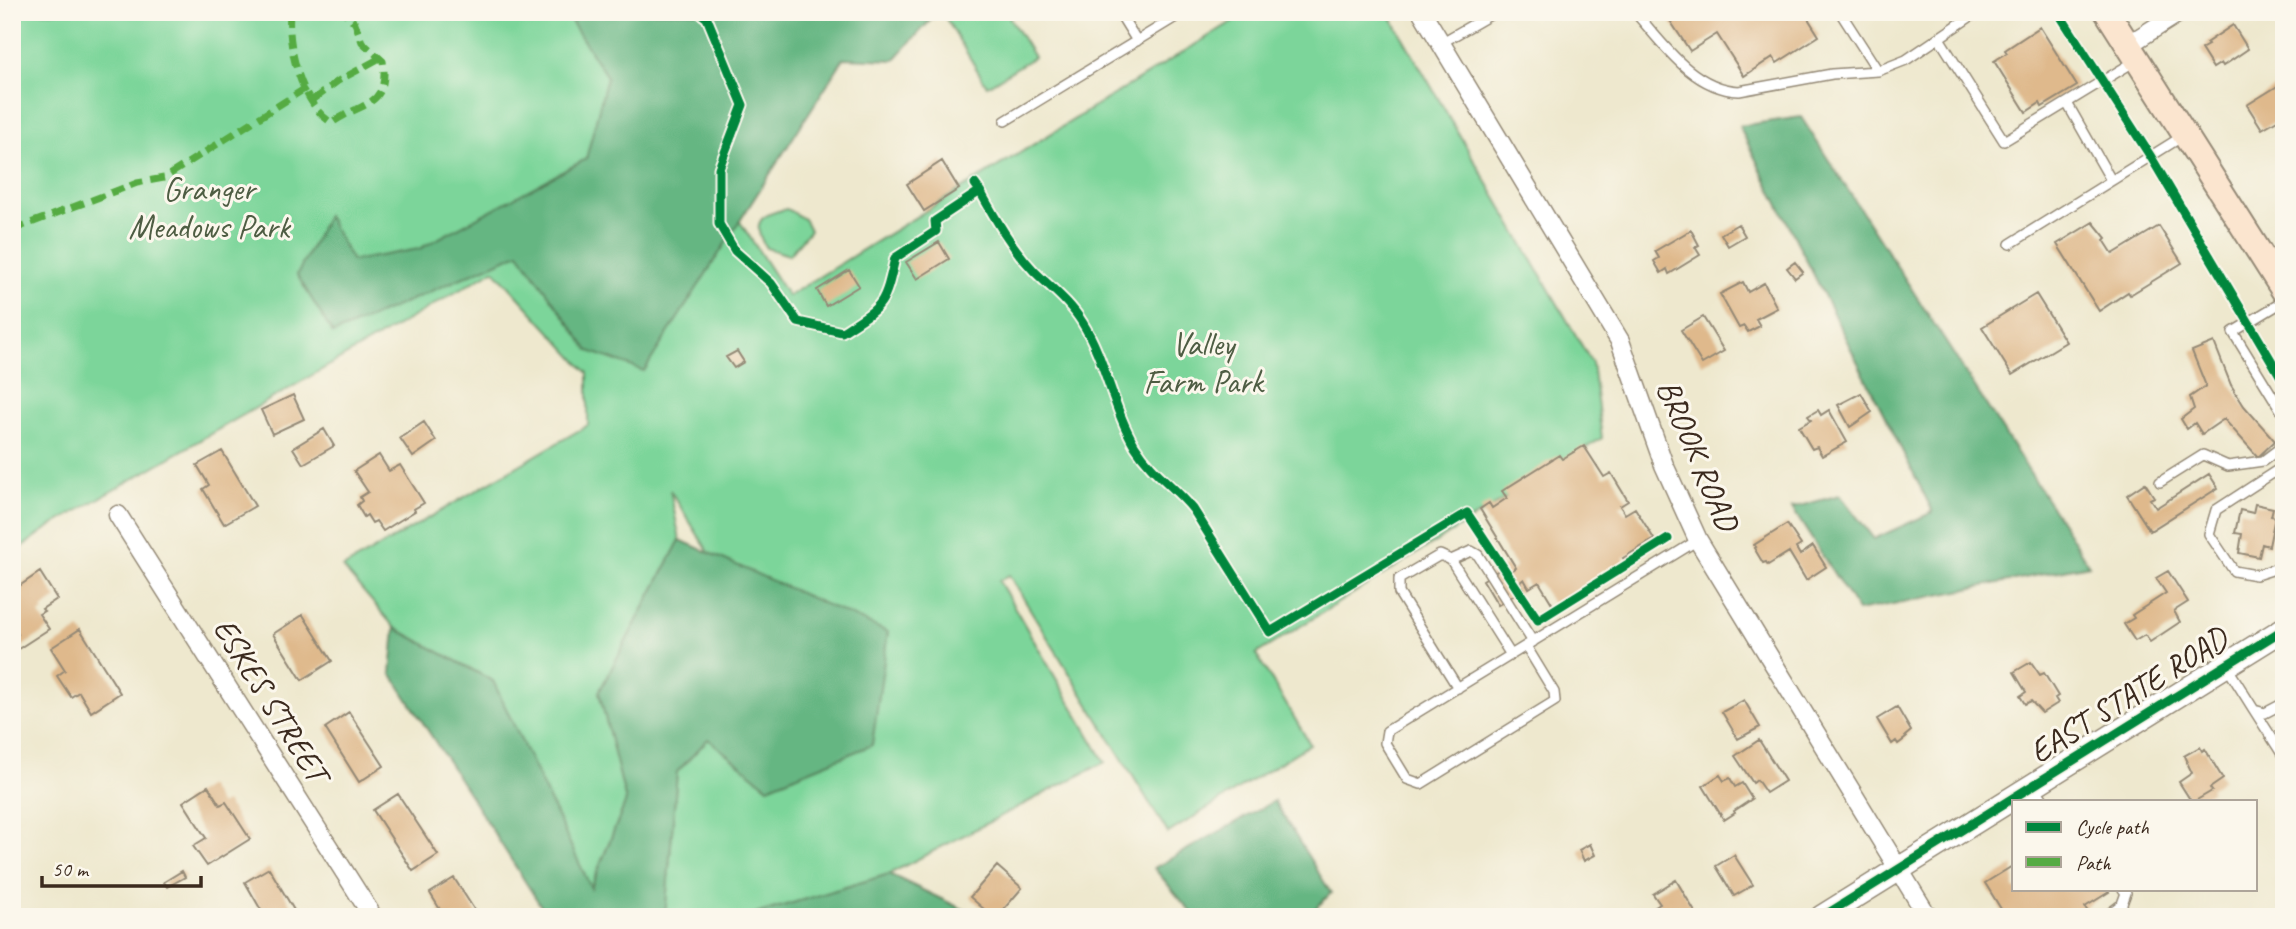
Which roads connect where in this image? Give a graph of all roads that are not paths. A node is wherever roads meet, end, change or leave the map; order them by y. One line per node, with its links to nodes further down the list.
1 (1119, 12): 11 (lane)
2 (1184, 12): 11 (lane)
3 (1422, 12): 12 (street, BROOK ROAD)
4 (1495, 12): 12 (lane)
5 (1635, 12): 14 (lane)
6 (1840, 12): 14 (lane)
7 (1977, 12): 10 (lane)
8 (2107, 12): 13 (main road)
9 (2180, 12): 13 (street)
10 (1939, 38): 14 (lane); 15 (lane)
11 (1137, 41): 16 (lane)
12 (1441, 43): 27 (street, BROOK ROAD)
13 (2132, 52): 15 (lane); 17 (main road)
14 (1878, 71)
15 (2067, 103): 18 (lane)
16 (1005, 121)
17 (2184, 135): 18 (lane); 20 (main road)
18 (2111, 180): 19 (lane)
19 (2010, 244)
20 (2284, 291)
21 (2284, 301): 22 (lane)
22 (2284, 415)
23 (2284, 445): 25 (lane)
24 (2284, 473): 29 (lane)
25 (2160, 482)
26 (118, 515): 42 (street, ESKES STREET)
27 (1698, 540): 31 (lane); 40 (street, BROOK ROAD)
28 (1451, 560): 31 (lane); 32 (lane); 34 (lane)
29 (2284, 566)
30 (2284, 629): 33 (street, EAST STATE ROAD)
31 (1529, 644): 32 (lane); 34 (lane)
32 (1511, 655): 34 (lane)
33 (2226, 666): 36 (lane); 38 (street, EAST STATE ROAD)
34 (1458, 688)
35 (2284, 703): 36 (lane)
36 (2254, 710): 37 (lane)
37 (2284, 757)
38 (2038, 793)
39 (2012, 807): 40 (street, EAST STATE ROAD)
40 (1899, 869): 43 (street, EAST STATE ROAD); 44 (street, BROOK ROAD)
41 (2124, 890): 45 (lane)
42 (373, 917)
43 (1822, 917)
44 (1928, 917)
45 (2105, 917)

